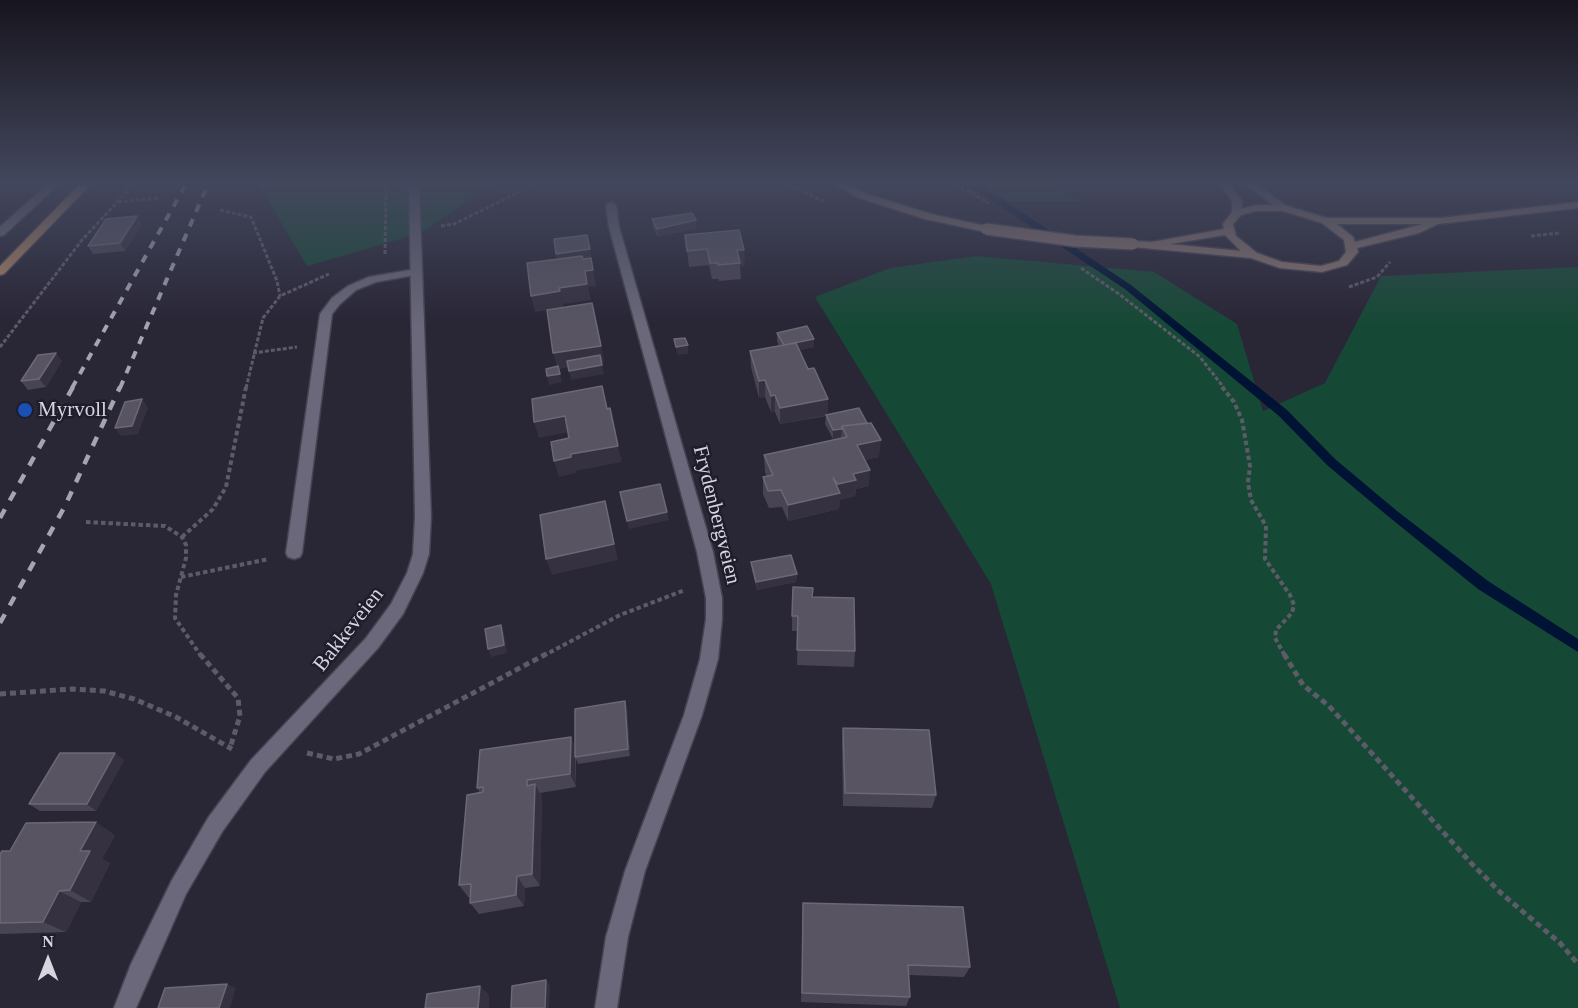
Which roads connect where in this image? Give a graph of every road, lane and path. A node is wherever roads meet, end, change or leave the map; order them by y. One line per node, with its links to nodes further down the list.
1 (40, 231): 19 (main road)
2 (90, 231): 23 (path)
3 (257, 231): 21 (path)
4 (385, 231): 14 (path)
5 (416, 231): 13 (street, Bakkeveien)
6 (615, 231): 29 (street, Frydenbergveien)
7 (1001, 231): 11 (main road, bridge)
8 (1228, 231): 11 (main road); 15 (main road)
9 (1341, 231): 12 (main road)
10 (1415, 231): 12 (main road)
11 (1151, 245): 15 (main road)
12 (1352, 246): 15 (main road)
13 (416, 248): 14 (path); 20 (street, Bakkeveien)
14 (385, 254): 16 (path)
15 (1253, 255)
16 (378, 256)
17 (1079, 267): 34 (path)
18 (339, 270): 21 (path)
19 (0, 272)
20 (416, 272): 22 (street); 31 (street, Bakkeveien)
21 (280, 296): 24 (path)
22 (320, 344): 24 (path); 27 (street)
23 (0, 347)
24 (253, 353): 26 (path)
25 (86, 522): 26 (path)
26 (182, 537): 28 (path)
27 (294, 553): 28 (path)
28 (181, 578): 32 (path)
29 (710, 579): 31 (path); 36 (street, Frydenbergveien)
30 (0, 694): 32 (path)
31 (282, 741): 33 (street, Bakkeveien)
32 (230, 748): 33 (path)
33 (258, 766): 35 (street, Bakkeveien)
34 (1578, 964)
35 (125, 1008)
36 (606, 1008)

